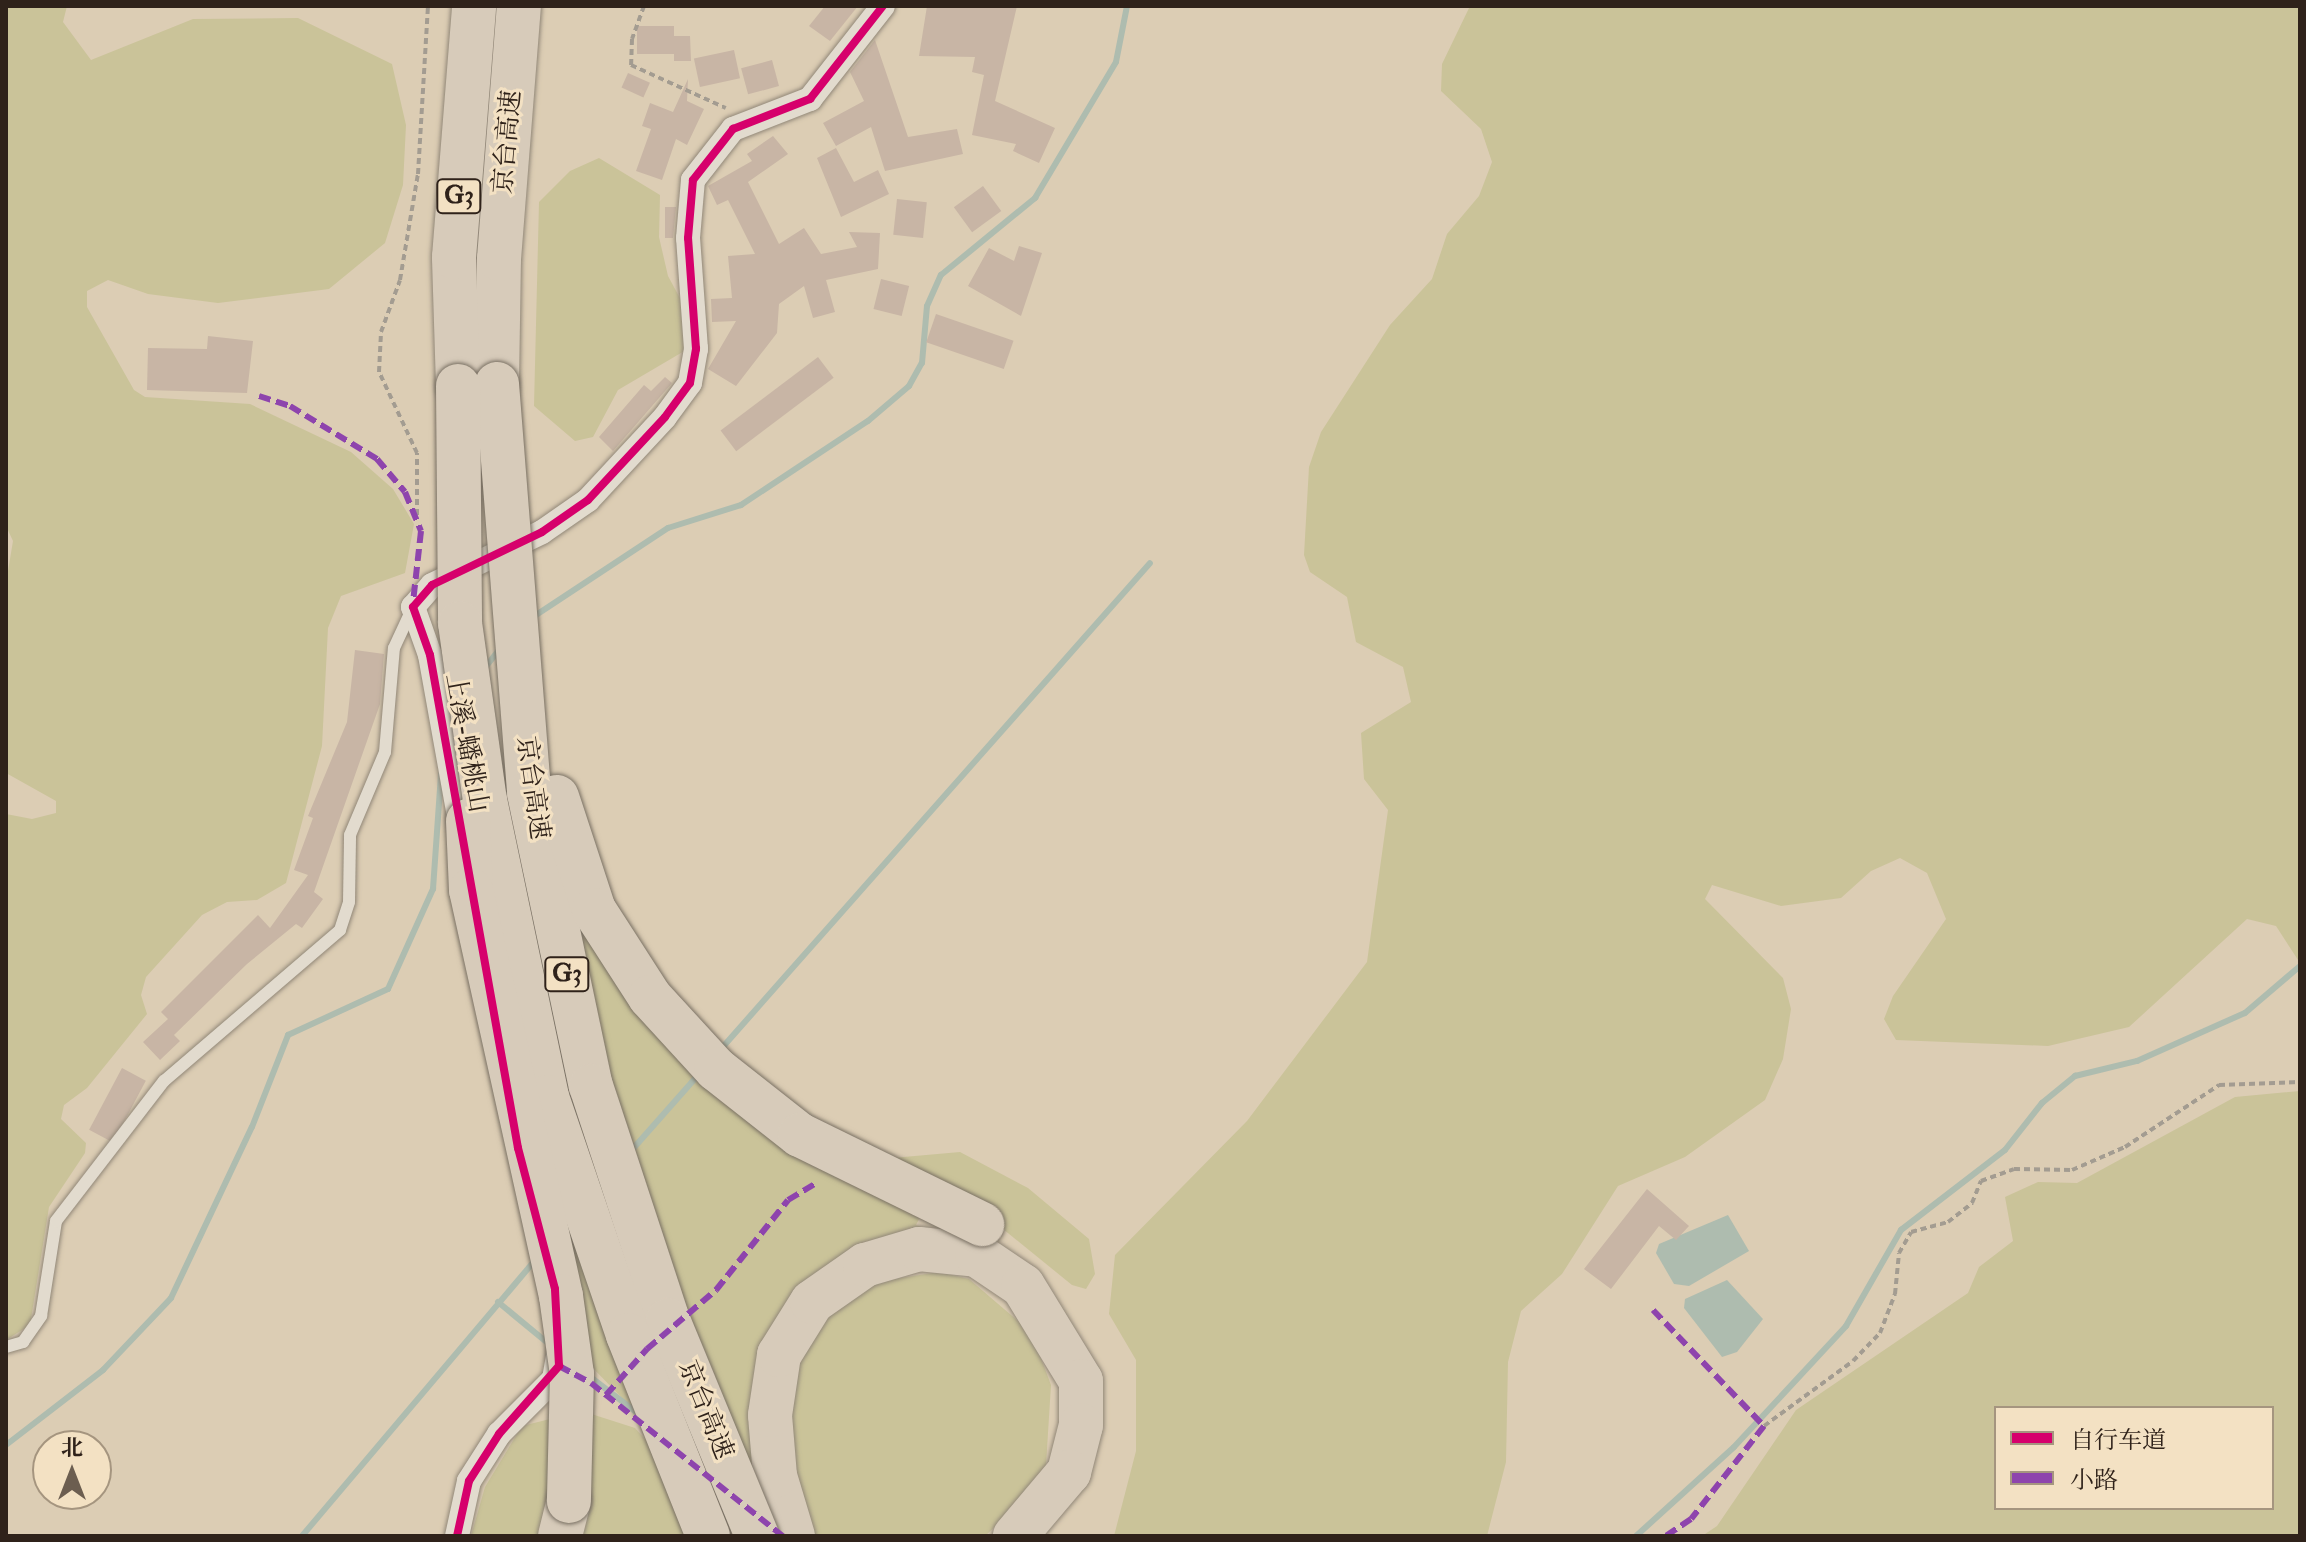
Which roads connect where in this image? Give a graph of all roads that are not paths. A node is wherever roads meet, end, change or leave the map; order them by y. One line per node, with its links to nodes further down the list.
1 (474, 6): 4 (highway, 京台高速 / G3)
2 (519, 6): 4 (highway, 京台高速 / G3)
3 (883, 6): 6 (street)
4 (477, 385): 5 (highway, 京台高速 / G3, bridge); 7 (highway, 京台高速 / G3, bridge)
5 (506, 549): 8 (highway, bridge); 13 (highway, 京台高速 / G3, bridge)
6 (413, 607): 9 (lane); 11 (street, 上溪-蟠桃山)
7 (460, 623): 10 (highway, bridge); 12 (highway, 京台高速 / G3, bridge)
8 (979, 1240): 14 (highway); 15 (highway); 16 (highway)
9 (6, 1347)
10 (564, 1518)
11 (457, 1536)
12 (708, 1536)
13 (757, 1536)
14 (793, 1536)
15 (1015, 1536)
16 (1051, 1536)

